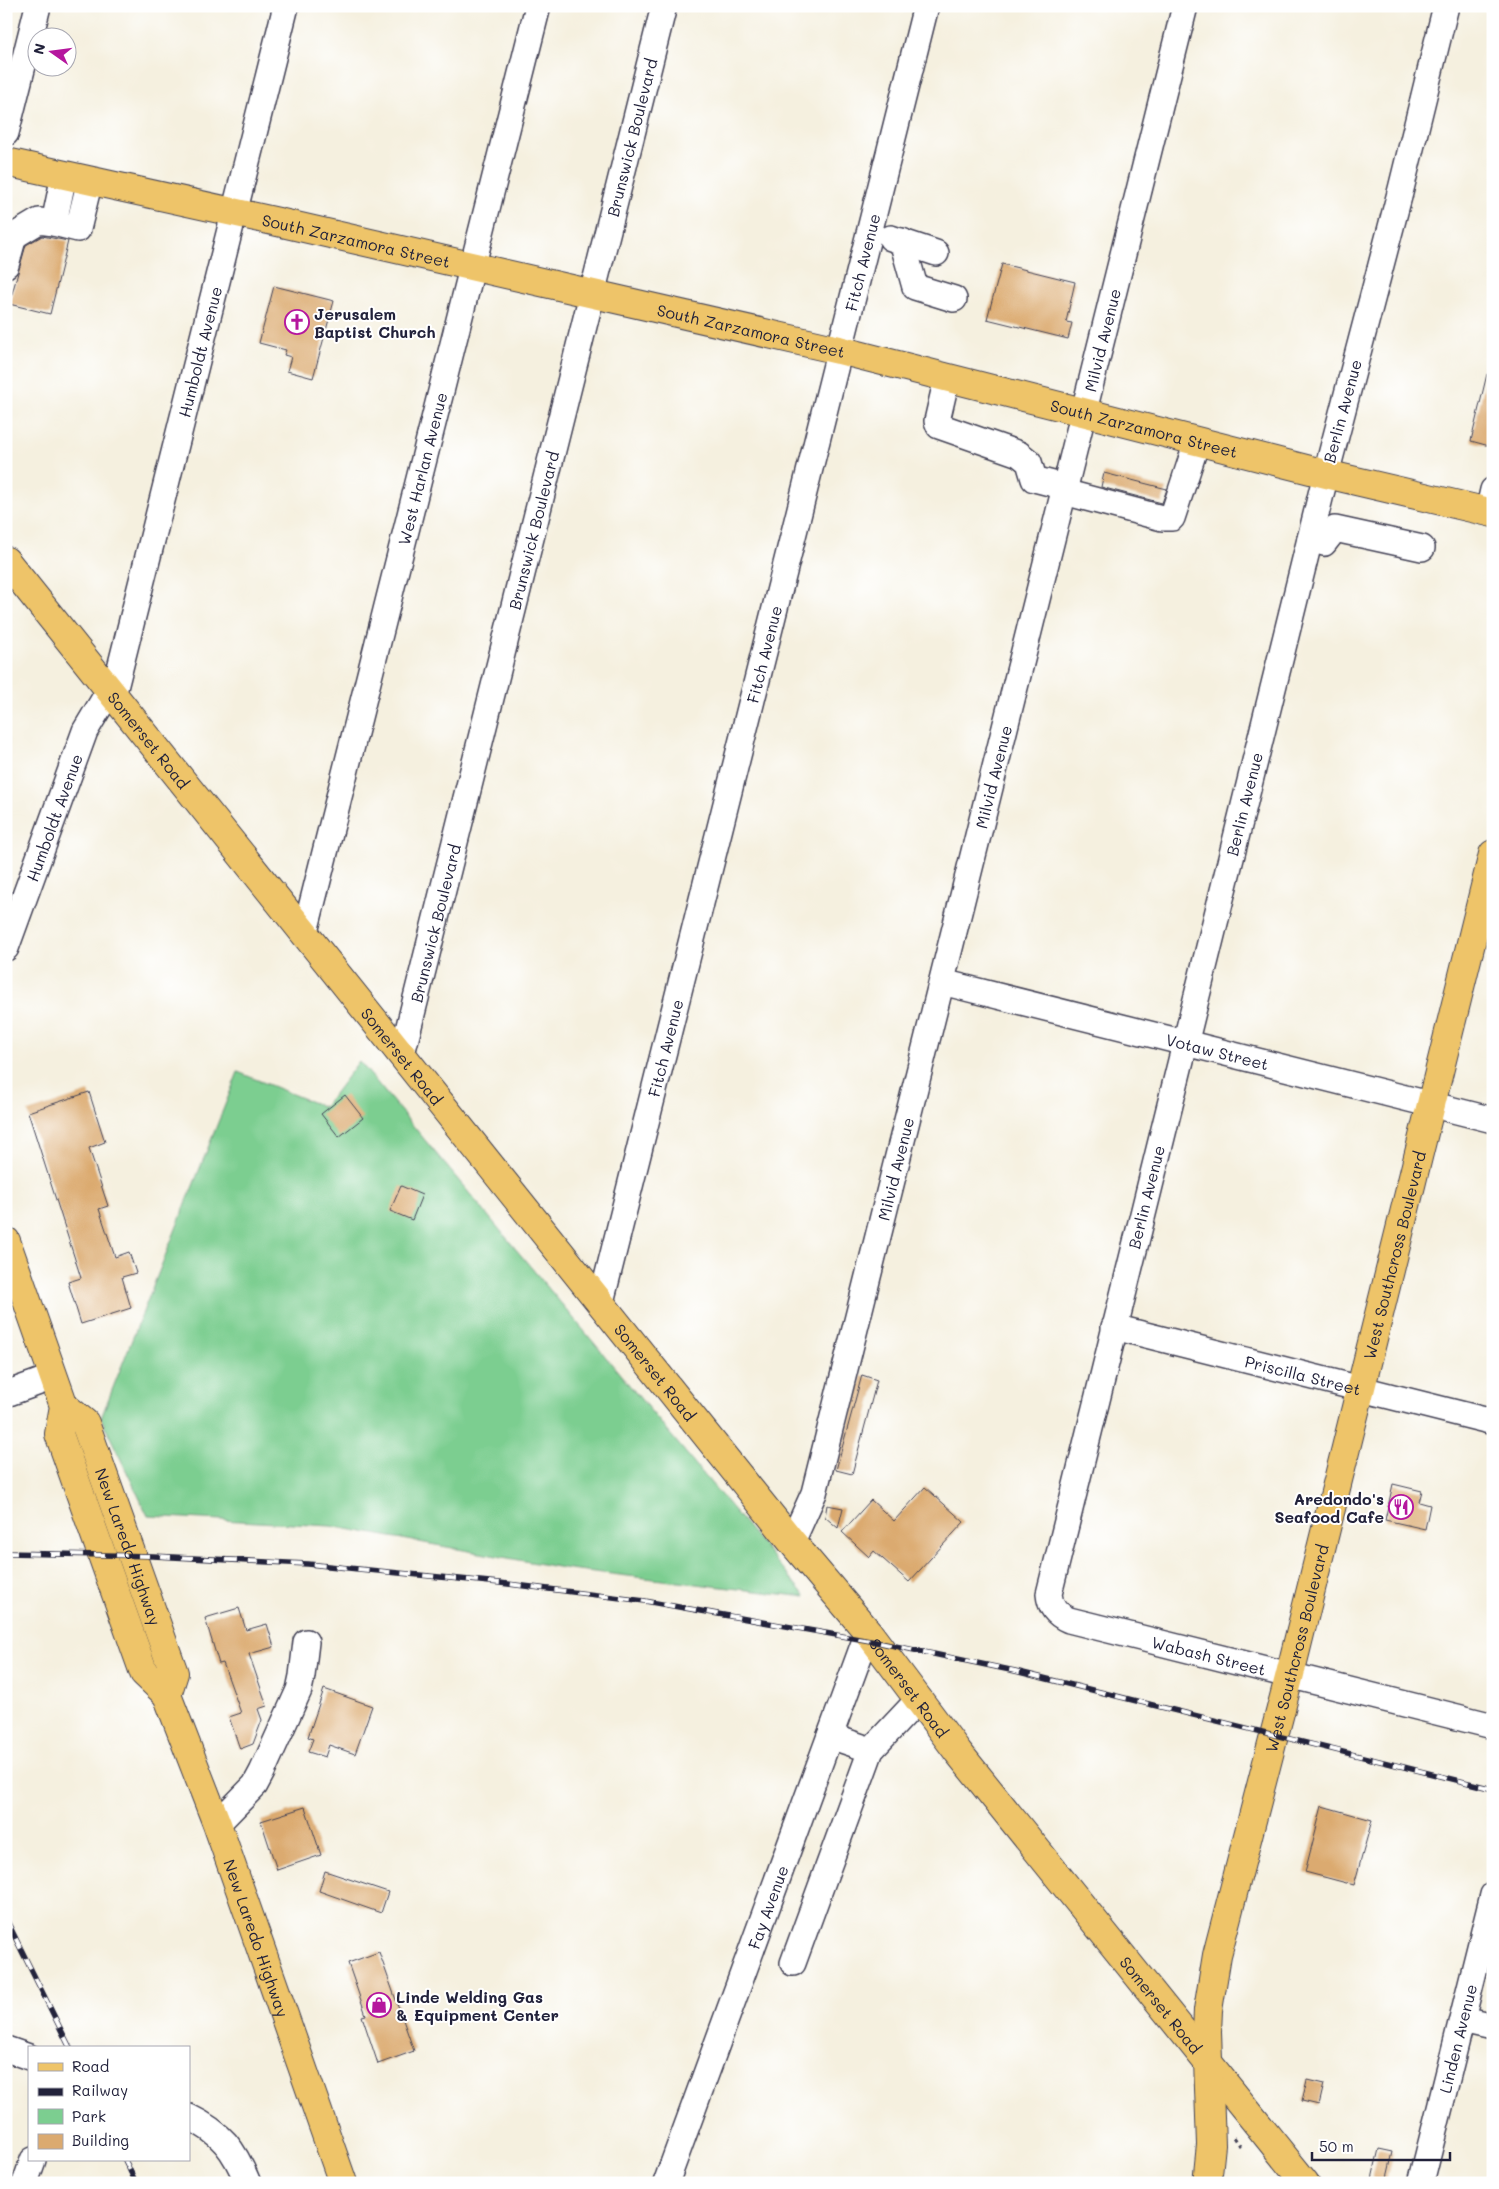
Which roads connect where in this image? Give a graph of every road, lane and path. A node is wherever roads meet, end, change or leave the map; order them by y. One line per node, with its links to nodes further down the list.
1 (38, 6): 8 (street)
2 (286, 6): 11 (street, Humboldt Avenue)
3 (538, 6): 16 (street, West Harlan Avenue)
4 (664, 6): 17 (street, Brunswick Boulevard)
5 (926, 6): 12 (street, Fitch Avenue)
6 (1184, 6): 21 (street, Milvid Avenue)
7 (1446, 6): 23 (street, Berlin Avenue)
8 (6, 133)
9 (6, 162): 10 (main road, South Zarzamora Street)
10 (77, 178): 11 (main road, South Zarzamora Street); 15 (street)
11 (235, 212): 16 (main road, South Zarzamora Street); 29 (street, Humboldt Avenue)
12 (870, 231): 13 (street); 19 (street, Fitch Avenue)
13 (902, 241): 14 (street); 18 (street)
14 (936, 253)
15 (6, 265)
16 (473, 266): 17 (main road, South Zarzamora Street); 31 (street, West Harlan Avenue)
17 (592, 294): 19 (main road, South Zarzamora Street); 35 (street, Brunswick Boulevard)
18 (954, 299)
19 (840, 350): 20 (main road, South Zarzamora Street); 39 (street, Fitch Avenue)
20 (947, 378): 21 (main road, South Zarzamora Street); 24 (street)
21 (1084, 413): 22 (main road, South Zarzamora Street); 24 (street, Milvid Avenue)
22 (1197, 442): 23 (main road, South Zarzamora Street); 24 (street)
23 (1326, 474): 25 (main road, South Zarzamora Street); 26 (street, Berlin Avenue)
24 (1064, 489): 33 (street, Milvid Avenue)
25 (1491, 505)
26 (1310, 539): 27 (street); 34 (street, Berlin Avenue)
27 (1422, 548)
28 (6, 561): 29 (main road, Somerset Road)
29 (111, 694): 31 (main road, Somerset Road); 32 (street, Humboldt Avenue)
30 (1493, 854): 36 (main road, West Southcross Boulevard)
31 (305, 932): 35 (main road, Somerset Road)
32 (6, 948)
33 (942, 982): 34 (street, Votaw Street); 45 (street, Milvid Avenue)
34 (1184, 1042): 36 (street, Votaw Street); 40 (street, Berlin Avenue)
35 (402, 1054): 39 (main road, Somerset Road)
36 (1431, 1104): 37 (street, Votaw Street); 42 (main road, West Southcross Boulevard)
37 (1493, 1120)
38 (7, 1244): 41 (main road, New Laredo Highway)
39 (601, 1302): 45 (main road, Somerset Road)
40 (1114, 1327): 42 (street, Priscilla Street); 46 (street, Berlin Avenue)
41 (53, 1377): 43 (street); 54 (main road, New Laredo Highway)
42 (1360, 1388): 44 (street, Priscilla Street); 49 (main road, West Southcross Boulevard)
43 (6, 1394)
44 (1493, 1422)
45 (792, 1542): 47 (main road, Somerset Road)
46 (1049, 1602): 49 (street, Wabash Street)
47 (868, 1632): 50 (main road, Somerset Road); 52 (street, Fay Avenue)
48 (306, 1642): 54 (street)
49 (1290, 1674): 51 (street, Wabash Street); 61 (main road, West Southcross Boulevard)
50 (919, 1700): 53 (street); 61 (main road, Somerset Road)
51 (1493, 1726)
52 (830, 1736): 53 (street); 69 (street, Fay Avenue)
53 (871, 1750): 56 (street)
54 (217, 1824): 68 (main road, New Laredo Highway)
55 (1493, 1895): 57 (street, Linden Avenue)
56 (793, 1963)
57 (1462, 2020): 58 (street); 72 (street, Linden Avenue)
58 (1493, 2027)
59 (6, 2048): 60 (street)
60 (28, 2057)
61 (1206, 2061): 70 (main road, West Southcross Boulevard); 71 (main road, Somerset Road)
62 (190, 2117): 67 (street)
63 (1232, 2133): 64 (path)
64 (1242, 2149)
65 (32, 2162): 66 (street)
66 (24, 2183)
67 (248, 2183)
68 (343, 2183)
69 (666, 2183)
70 (1207, 2183)
71 (1305, 2183)
72 (1421, 2183)

